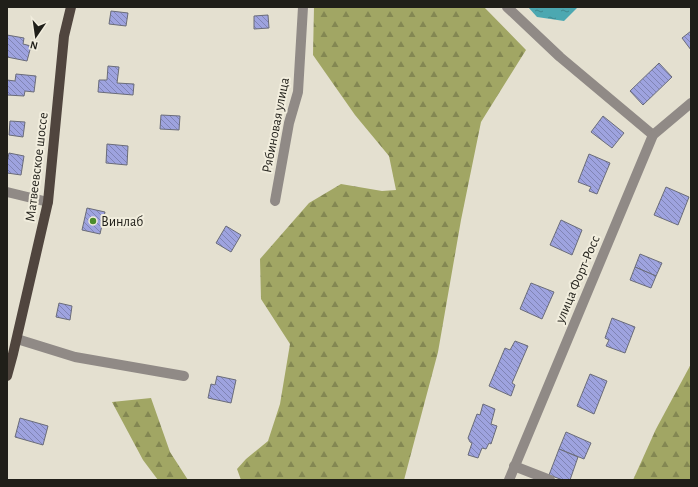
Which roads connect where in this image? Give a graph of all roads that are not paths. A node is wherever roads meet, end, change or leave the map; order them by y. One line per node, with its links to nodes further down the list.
1 (71, 7): 8 (main road, Матвеевское шоссе)
2 (303, 7): 7 (street, Рябиновая улица)
3 (507, 7): 5 (street)
4 (691, 103): 5 (street, улица Форт-Росс)
5 (653, 135): 12 (street, улица Форт-Росс)
6 (7, 192): 8 (street)
7 (275, 201)
8 (48, 202): 9 (main road, Матвеевское шоссе)
9 (17, 339): 10 (main road, Матвеевское шоссе); 11 (street)
10 (7, 376)
11 (184, 376)
12 (514, 466): 13 (street); 14 (street, улица Форт-Росс)
13 (552, 479)
14 (509, 480)

